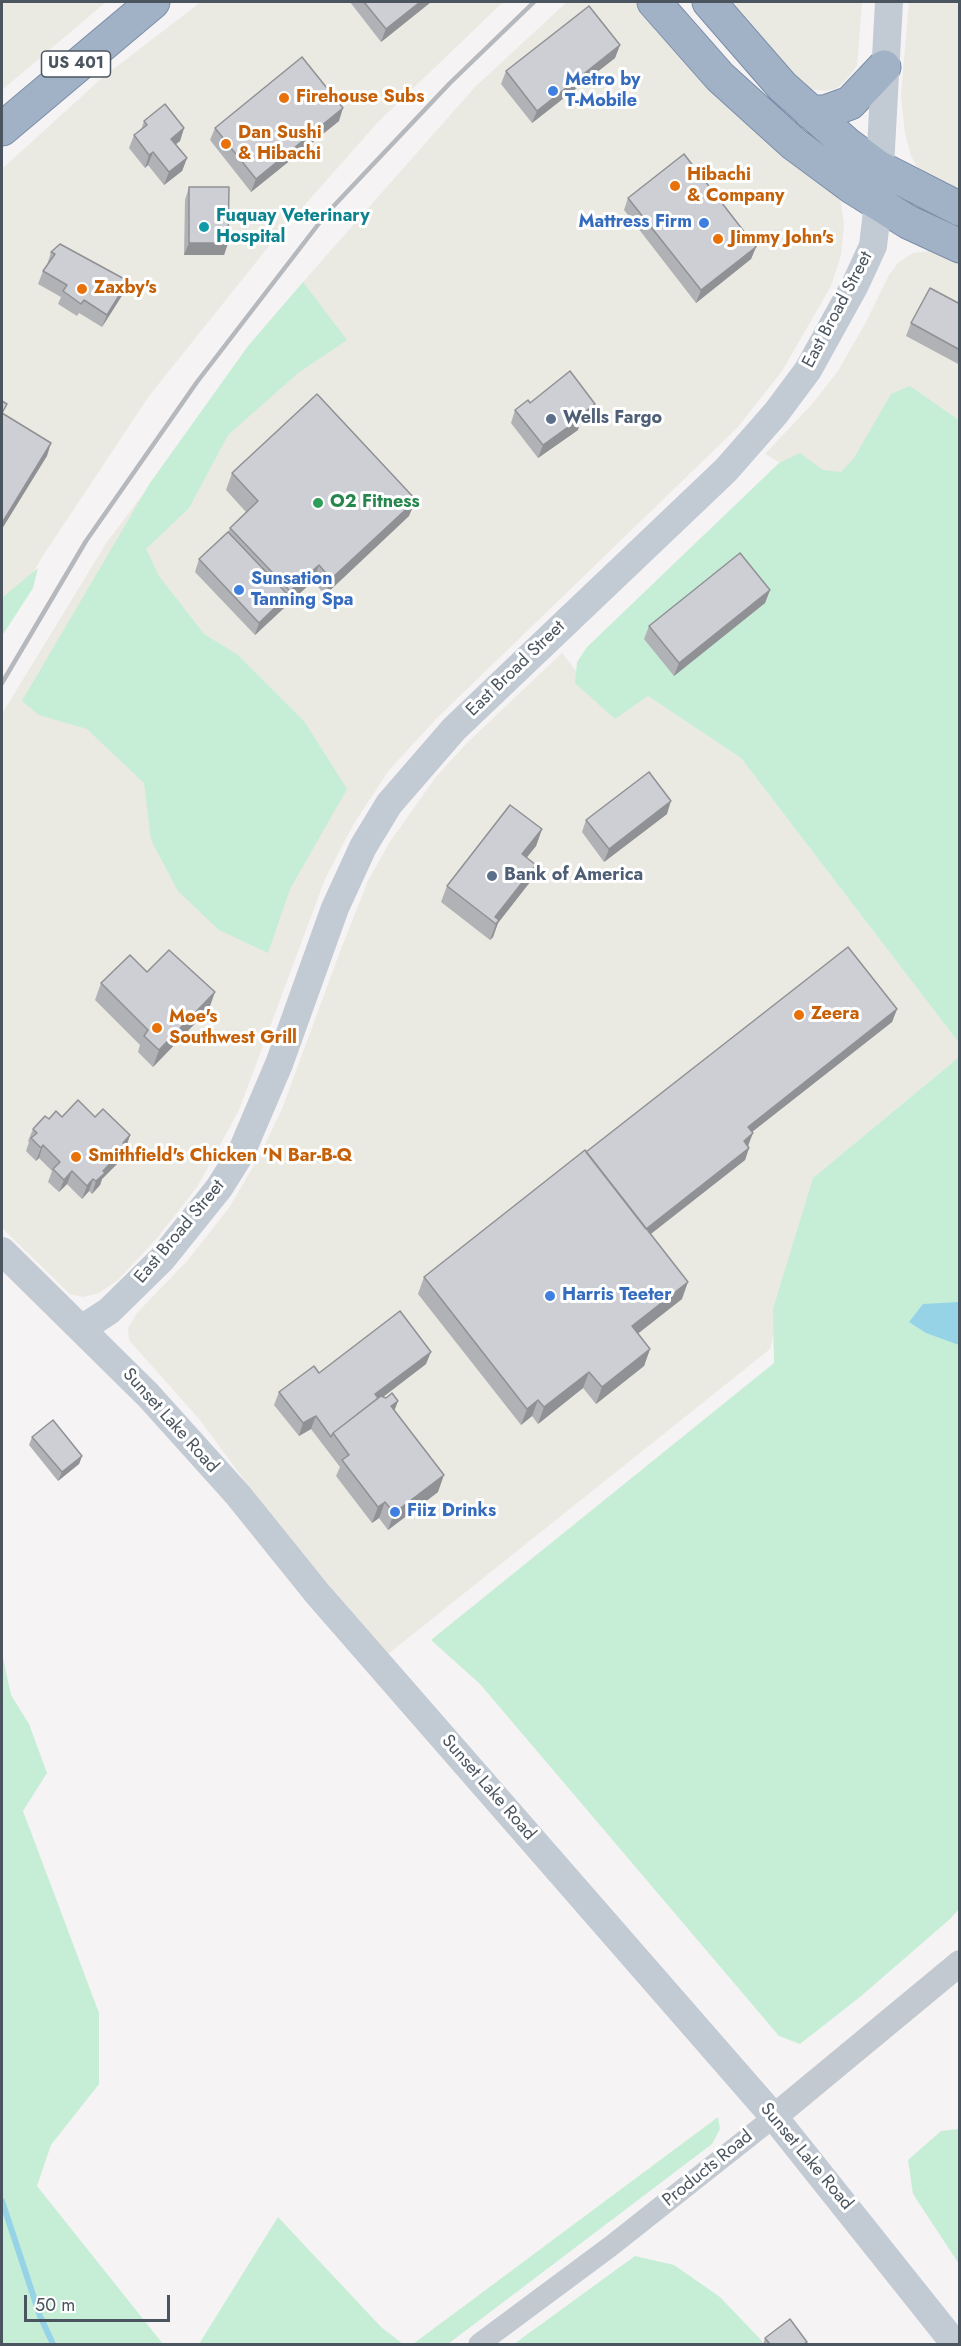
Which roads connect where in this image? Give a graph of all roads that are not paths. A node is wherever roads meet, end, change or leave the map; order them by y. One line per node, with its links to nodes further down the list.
1 (153, 2): 7 (highway, US 401)
2 (654, 2): 9 (highway)
3 (709, 2): 6 (highway)
4 (889, 2): 5 (main road, East Broad Street)
5 (884, 67): 6 (highway); 8 (main road, East Broad Street)
6 (810, 112): 8 (highway)
7 (2, 129)
8 (878, 167): 9 (main road, East Broad Street); 10 (highway)
9 (878, 203): 11 (highway); 13 (main road, East Broad Street)
10 (960, 209)
11 (960, 246)
12 (2, 1251): 13 (main road, Sunset Lake Road)
13 (83, 1328): 15 (main road, Sunset Lake Road)
14 (960, 1963): 15 (street, Products Road)
15 (774, 2117): 16 (street, Products Road); 17 (main road, Sunset Lake Road)
16 (479, 2344)
17 (955, 2344)

